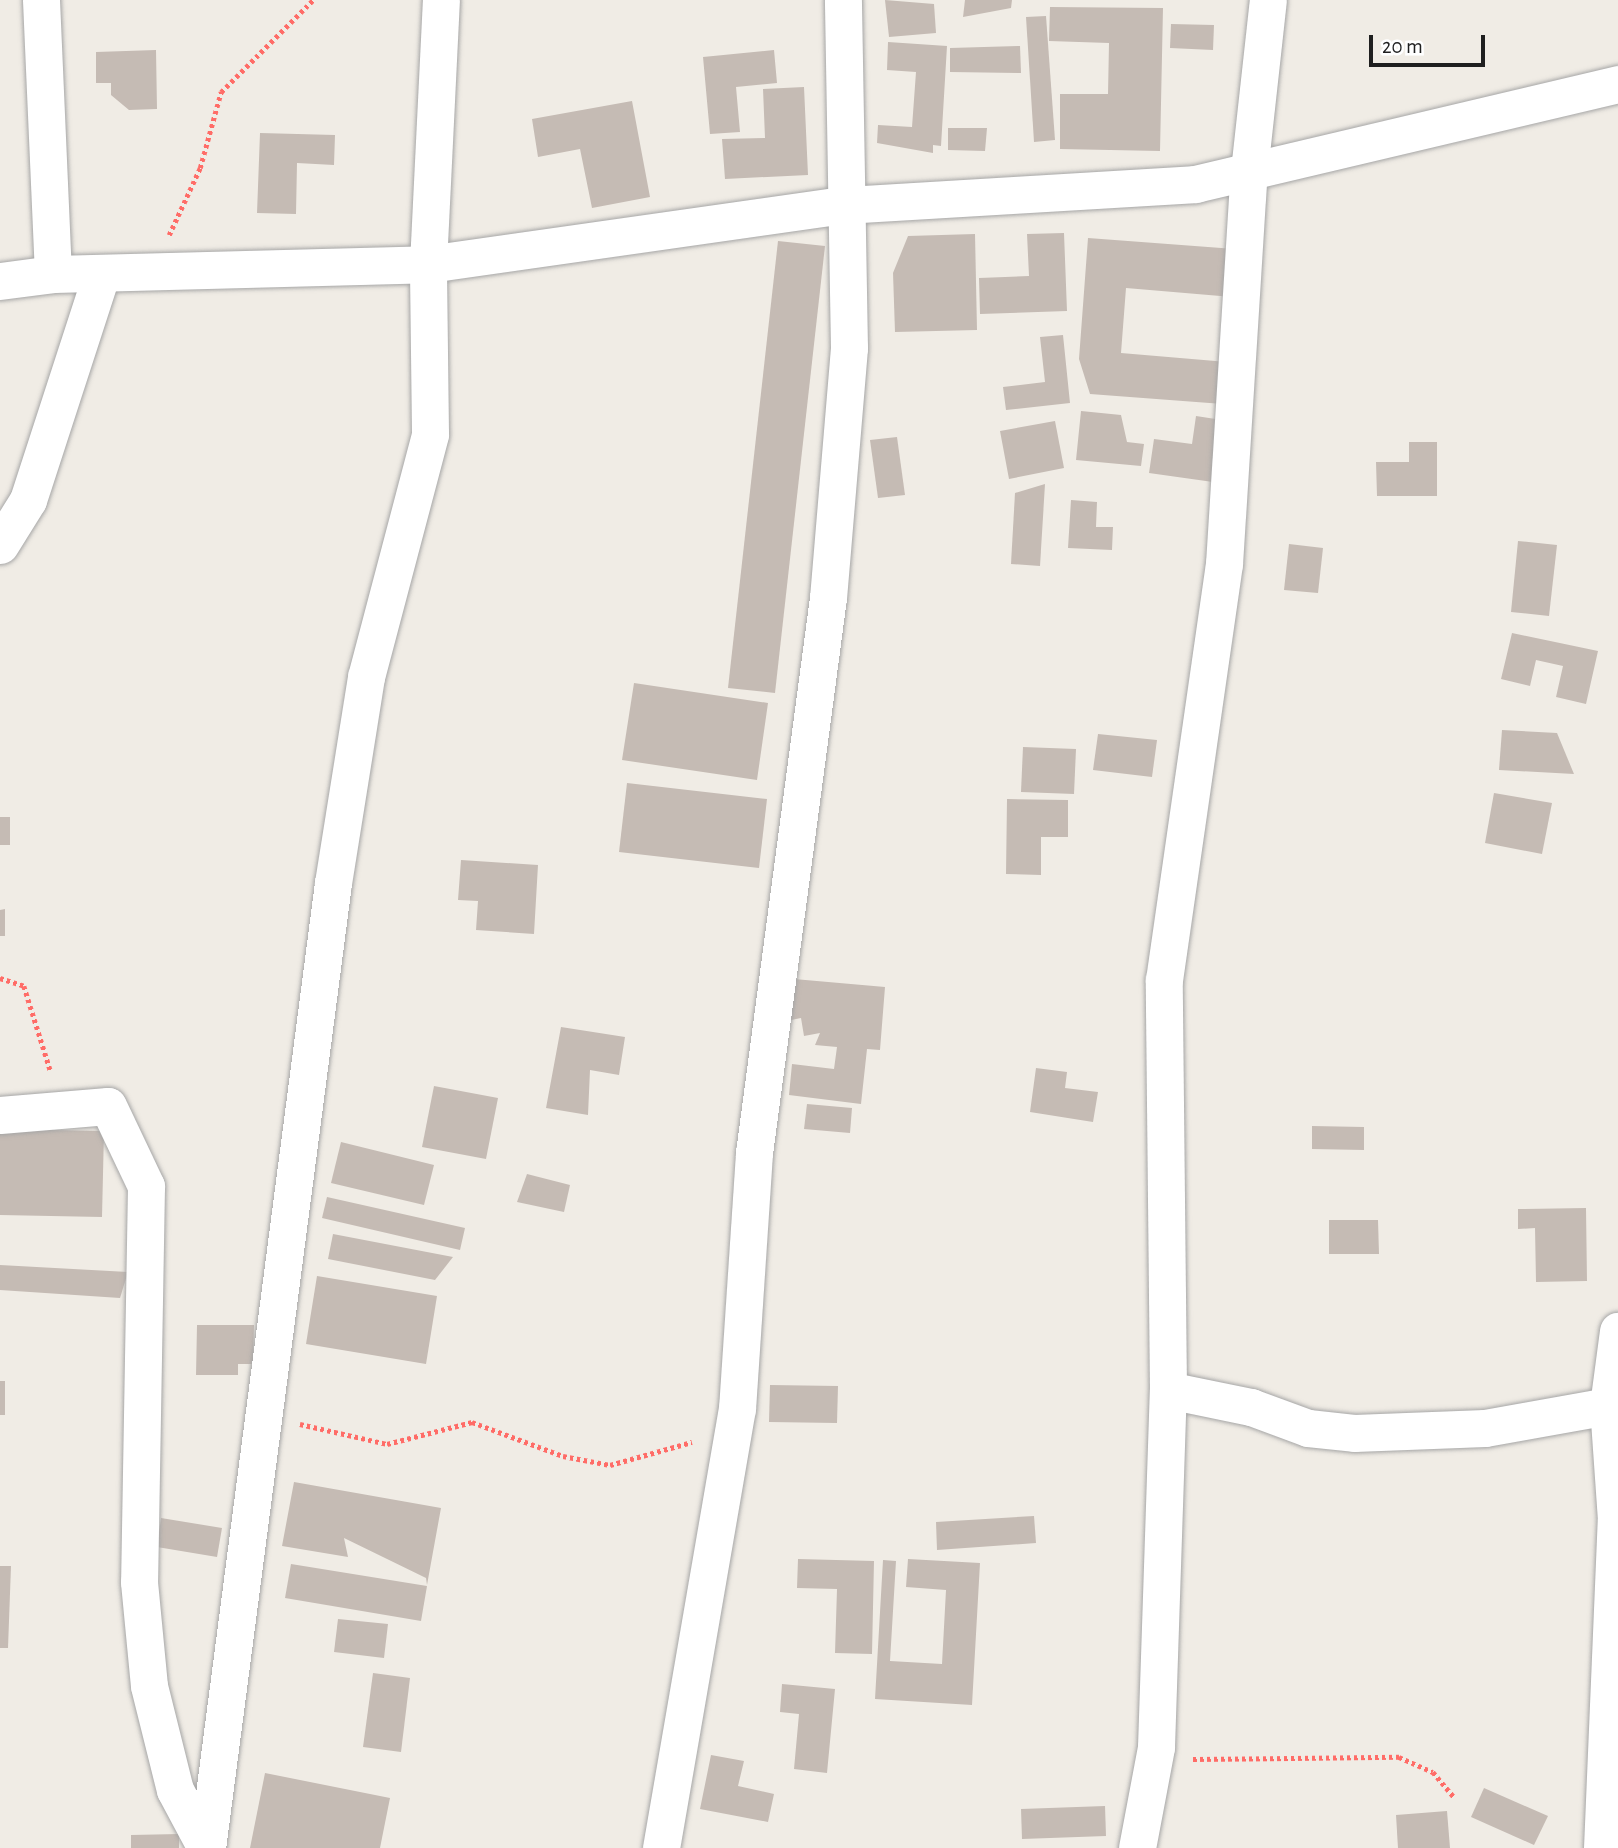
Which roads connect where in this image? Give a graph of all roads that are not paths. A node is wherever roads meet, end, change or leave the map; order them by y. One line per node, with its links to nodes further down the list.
1 (41, 0): 9 (street)
2 (441, 0): 8 (street)
3 (843, 0): 7 (street)
4 (1268, 0): 6 (street)
5 (1618, 84): 6 (street)
6 (1250, 171): 7 (street); 15 (street)
7 (845, 205): 8 (street); 18 (street)
8 (428, 264): 10 (street); 17 (street)
9 (53, 274): 10 (street); 11 (street)
10 (101, 275): 12 (street)
11 (0, 281)
12 (0, 545)
13 (0, 1115): 17 (street)
14 (1618, 1331): 16 (street)
15 (1168, 1390): 16 (street); 19 (street)
16 (1608, 1406): 20 (street)
17 (207, 1848)
18 (661, 1848)
19 (1137, 1848)
20 (1602, 1848)

